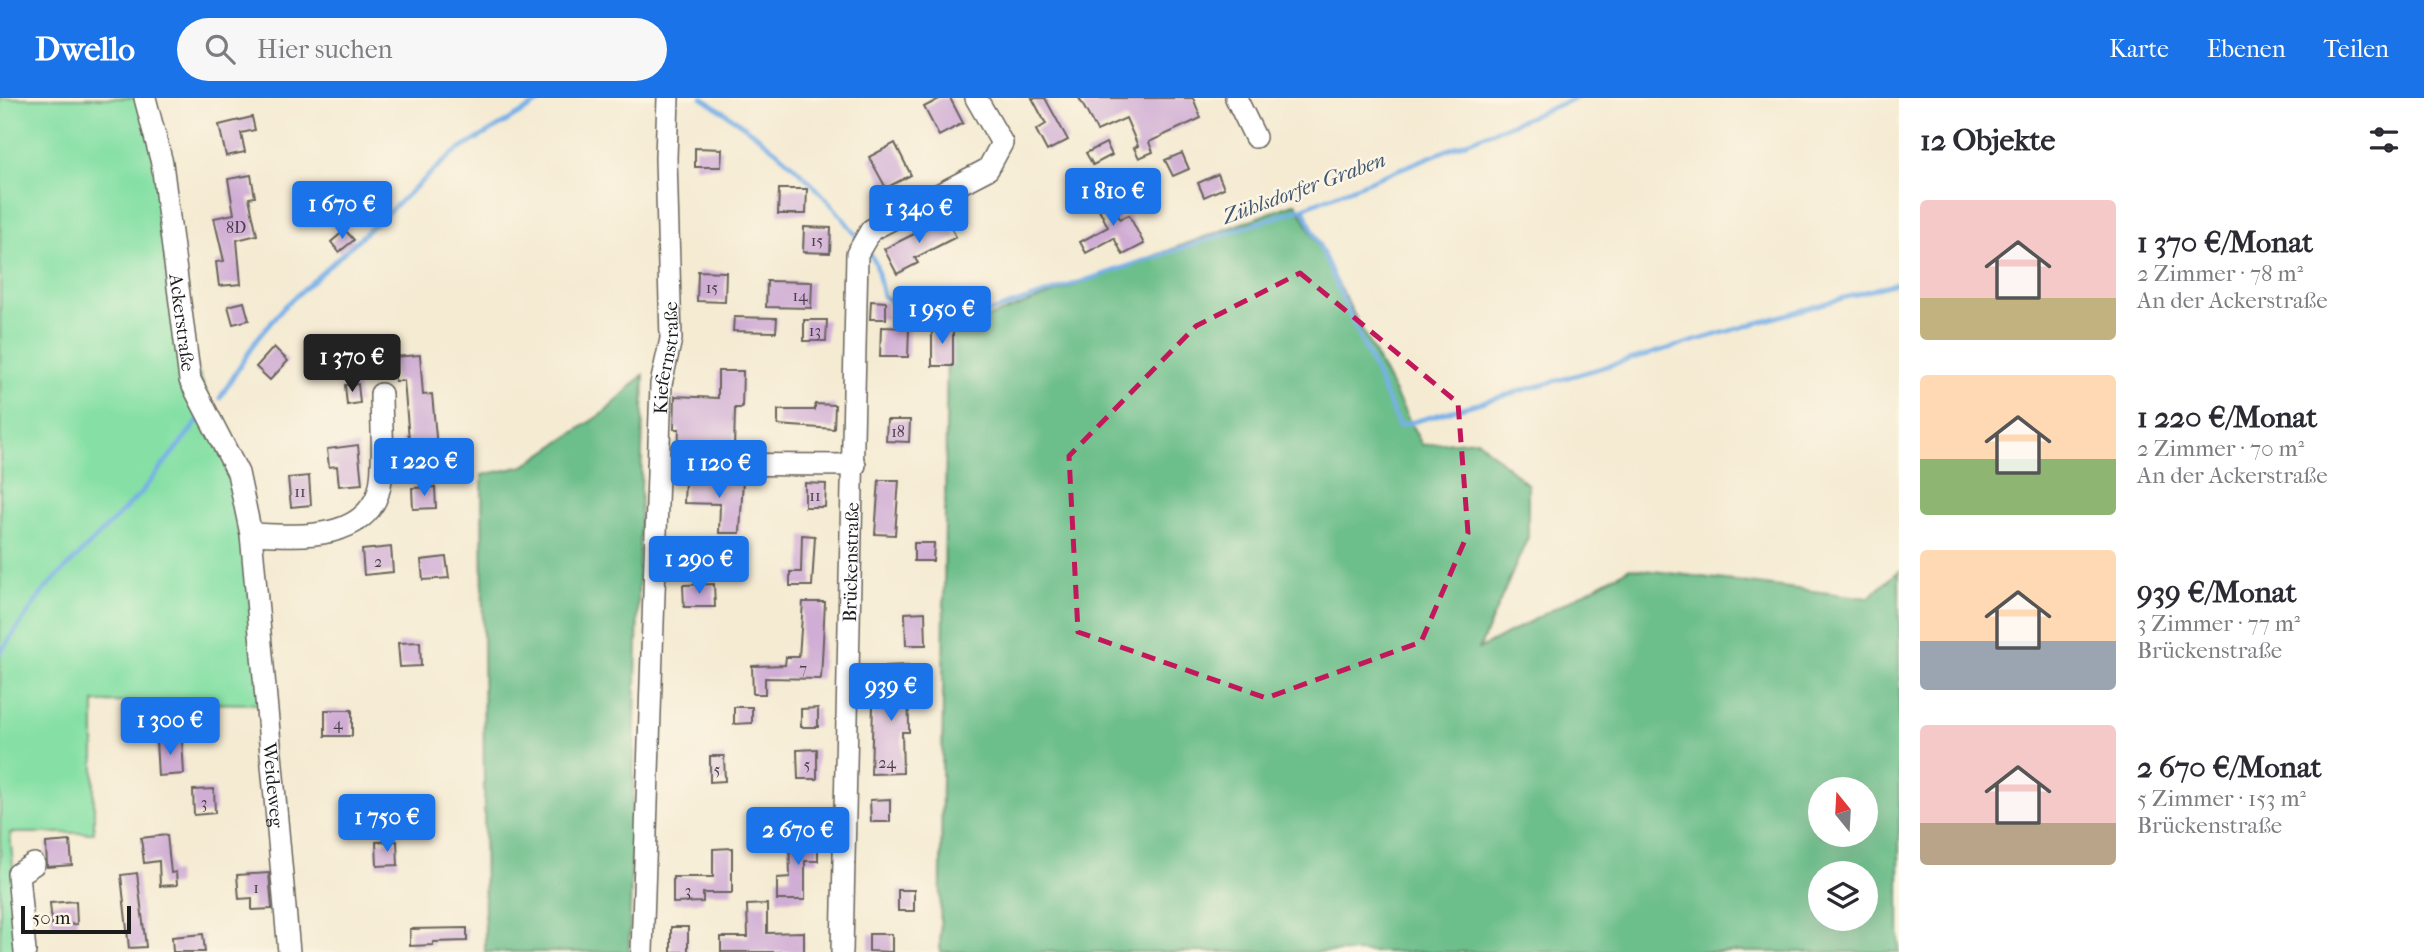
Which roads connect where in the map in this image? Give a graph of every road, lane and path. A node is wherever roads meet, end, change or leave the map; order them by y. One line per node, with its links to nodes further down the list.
1 (145, 98): 9 (street, Ackerstraße)
2 (668, 98): 8 (street, Kiefernstraße)
3 (976, 98): 7 (street, Brückenstraße)
4 (1236, 98): 5 (street)
5 (1255, 137)
6 (382, 394): 9 (street)
7 (855, 464): 8 (street); 14 (street, Brückenstraße)
8 (658, 467): 13 (street, Kiefernstraße)
9 (251, 534): 12 (street, Weideweg)
10 (34, 864): 11 (street)
11 (26, 952)
12 (289, 952)
13 (642, 952)
14 (842, 952)

